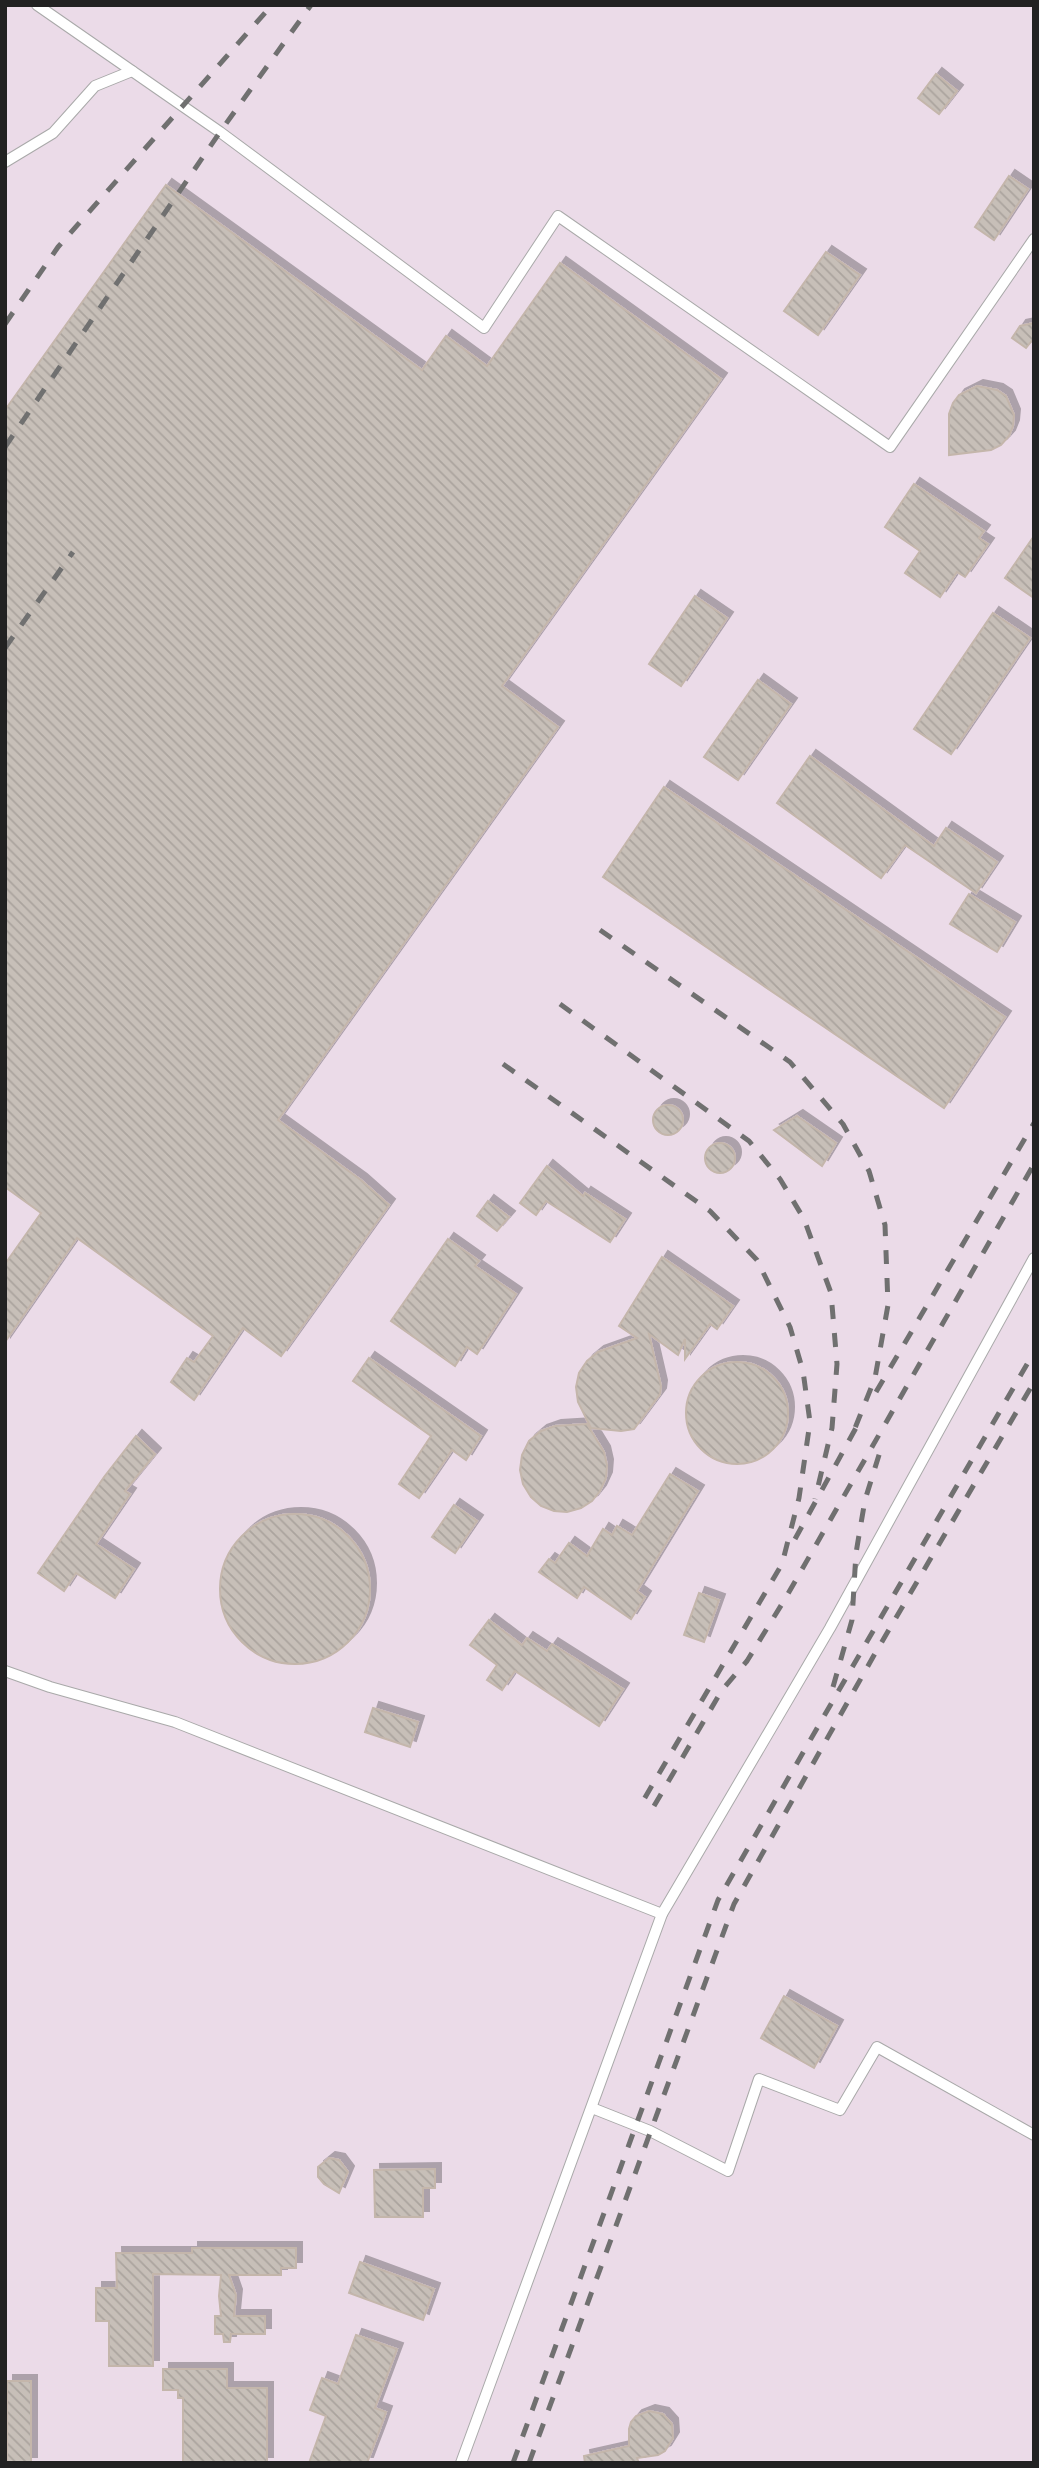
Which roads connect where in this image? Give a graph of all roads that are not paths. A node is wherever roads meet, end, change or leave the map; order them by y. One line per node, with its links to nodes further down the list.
1 (37, 5): 2 (lane)
2 (132, 71): 3 (lane); 4 (lane)
3 (5, 162)
4 (1034, 239)
5 (1034, 1258): 7 (lane)
6 (5, 1671): 7 (lane)
7 (662, 1914): 8 (lane)
8 (592, 2108): 9 (lane); 10 (lane)
9 (1034, 2135)
10 (461, 2463)

